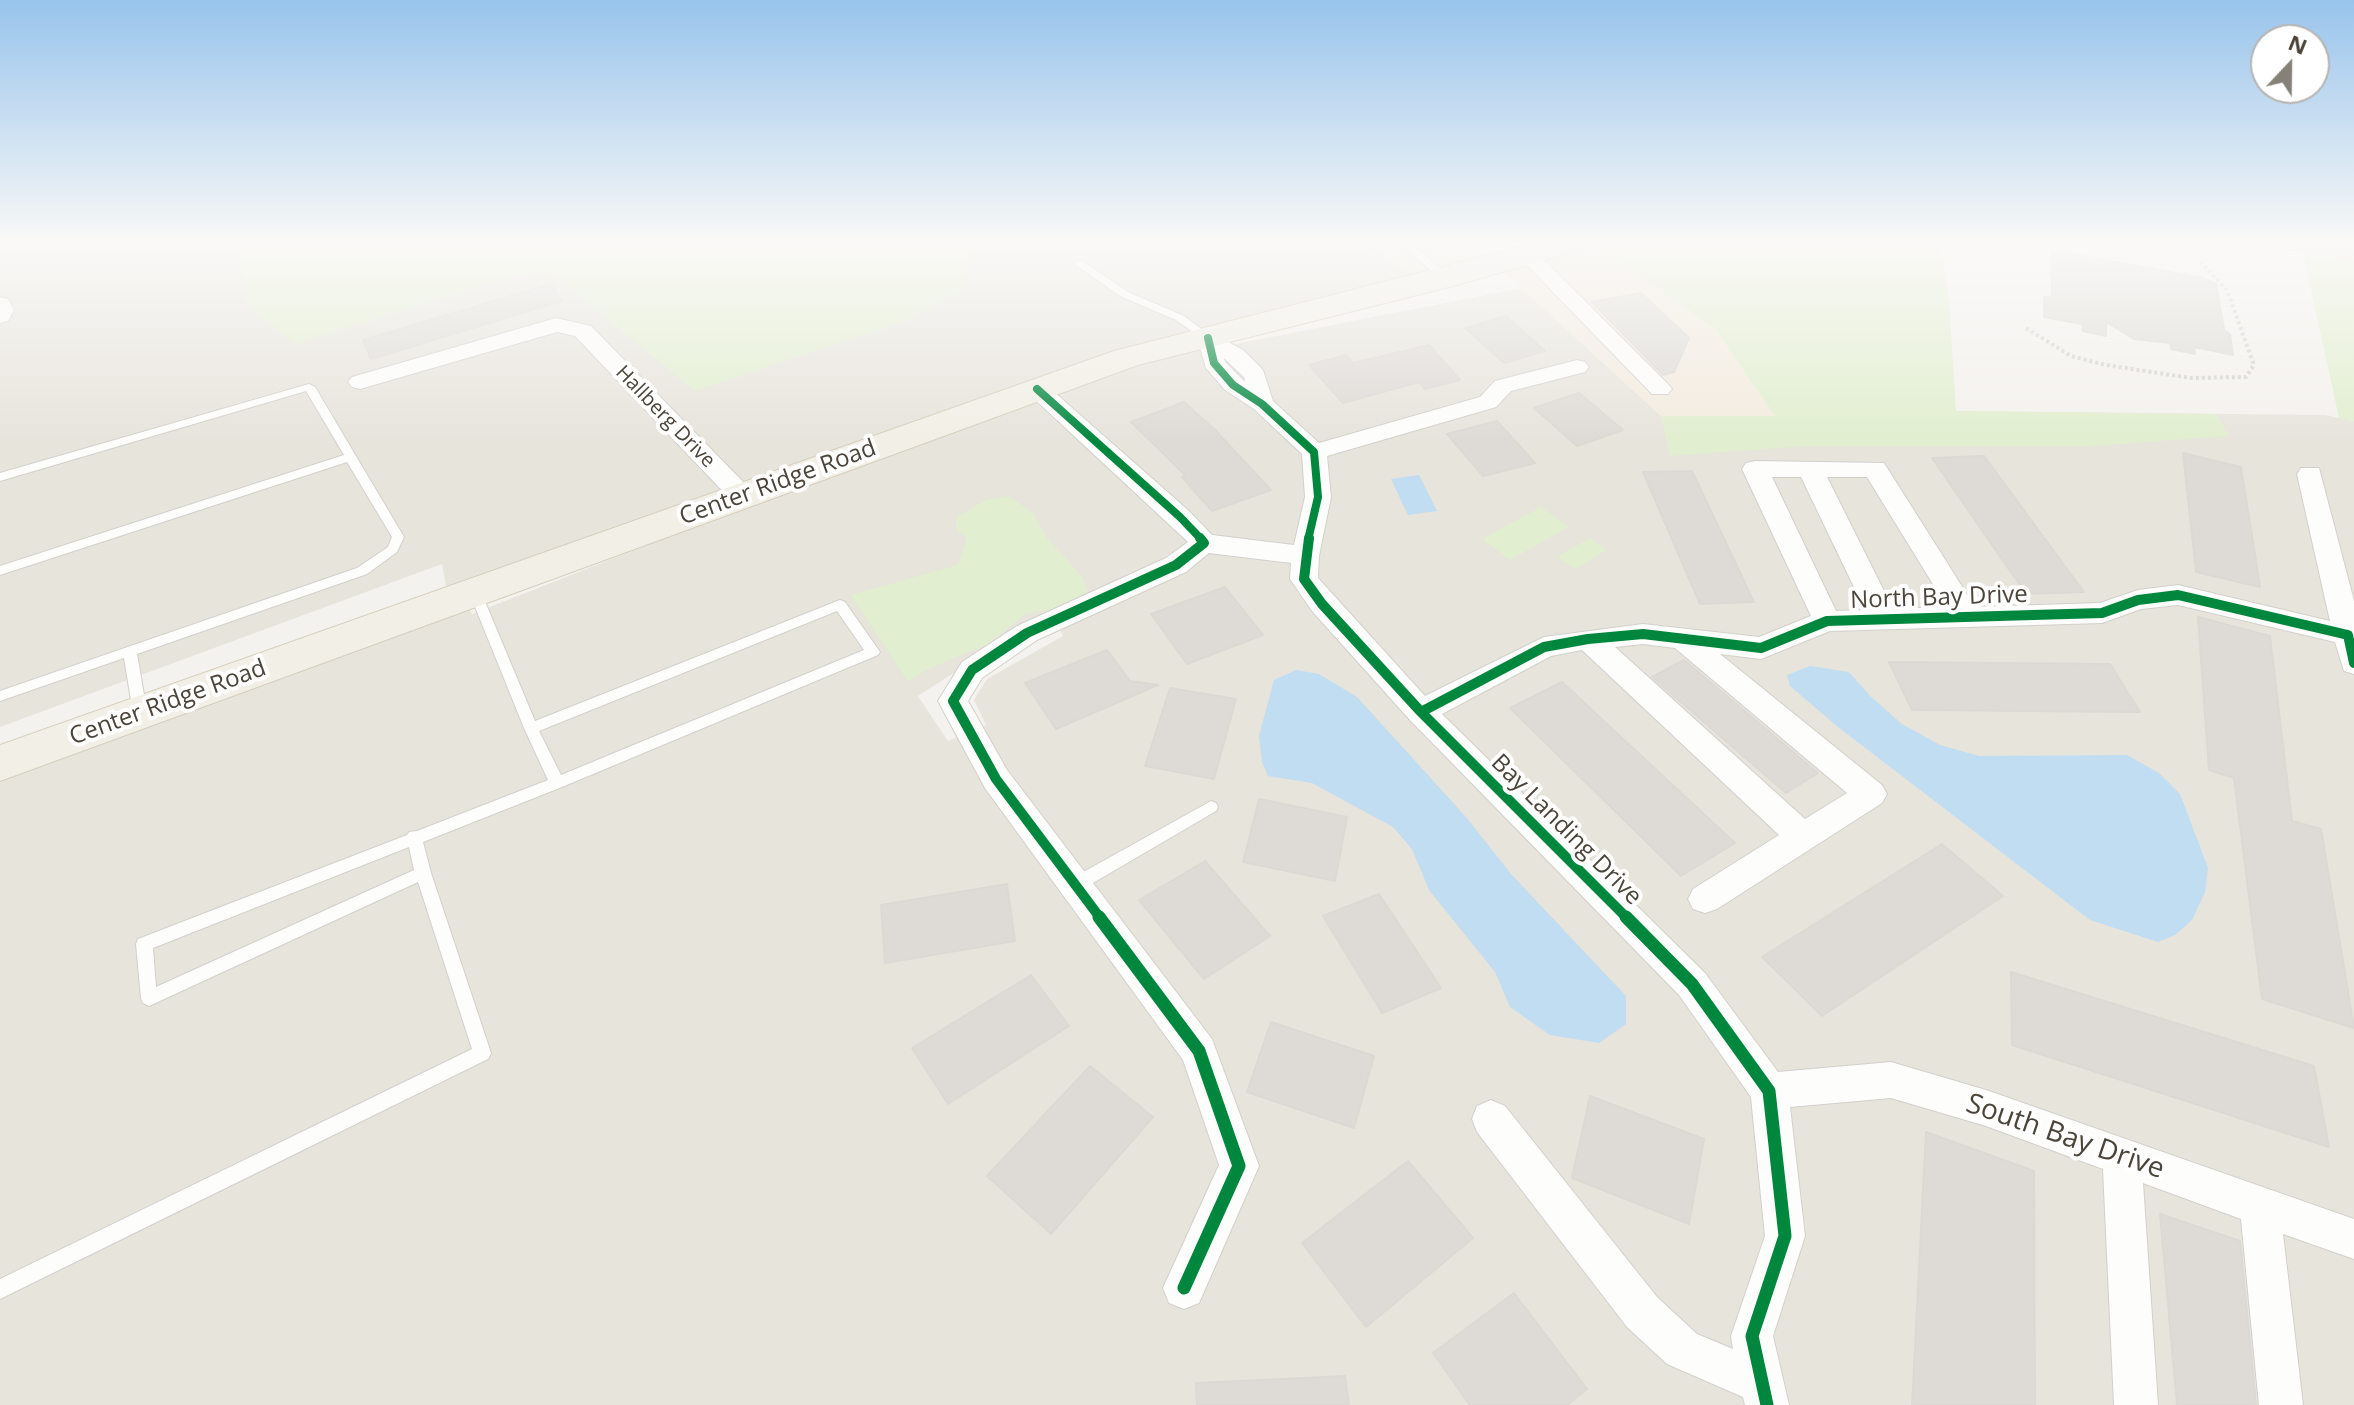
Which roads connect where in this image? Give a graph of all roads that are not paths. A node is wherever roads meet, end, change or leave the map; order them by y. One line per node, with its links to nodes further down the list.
1 (1160, 310): 4 (lane)
2 (1321, 310): 4 (main road, Center Ridge Road)
3 (1582, 310): 8 (street)
4 (1208, 338): 7 (main road, Center Ridge Road); 9 (street)
5 (1577, 367): 9 (street)
6 (360, 382): 14 (street, Hallberg Drive)
7 (1037, 389): 14 (main road, Center Ridge Road); 15 (street)
8 (1660, 389)
9 (1314, 452): 16 (street, Bay Landing Drive)
10 (350, 457): 13 (lane); 17 (lane); 25 (lane)
11 (1810, 469): 19 (street); 20 (street); 21 (street)
12 (2310, 474): 22 (street)
13 (0, 477)
14 (742, 496): 18 (main road, Center Ridge Road)
15 (1204, 543): 16 (street); 37 (street)
16 (1305, 556): 28 (street, Bay Landing Drive)
17 (0, 571)
18 (475, 592): 29 (main road, Center Ridge Road); 30 (lane)
19 (1967, 617): 20 (street, North Bay Drive); 22 (street, North Bay Drive)
20 (1884, 619): 21 (street, North Bay Drive)
21 (1827, 621): 24 (street, North Bay Drive)
22 (2348, 635): 26 (street)
23 (1588, 639): 24 (street, North Bay Drive); 28 (street, North Bay Drive); 35 (street)
24 (1683, 639): 35 (street)
25 (130, 651): 27 (lane); 29 (lane)
26 (2354, 663)
27 (0, 696)
28 (1421, 712): 39 (street, Bay Landing Drive)
29 (140, 713): 31 (main road, Center Ridge Road)
30 (531, 728): 32 (lane); 32 (lane)
31 (0, 763)
32 (557, 783): 34 (lane)
33 (1211, 807): 37 (lane)
34 (414, 836): 36 (lane); 36 (lane)
35 (1803, 837): 38 (street)
36 (423, 873): 45 (lane)
37 (1075, 885): 44 (street)
38 (1705, 899)
39 (1769, 1091): 41 (street, South Bay Drive); 46 (street, Bay Landing Drive)
40 (1491, 1119): 46 (street)
41 (2122, 1156): 42 (street, South Bay Drive); 47 (street)
42 (2260, 1205): 43 (street, South Bay Drive); 48 (street)
43 (2354, 1239)
44 (1184, 1288)
45 (0, 1289)
46 (1764, 1394)
47 (2136, 1405)
48 (2281, 1405)

